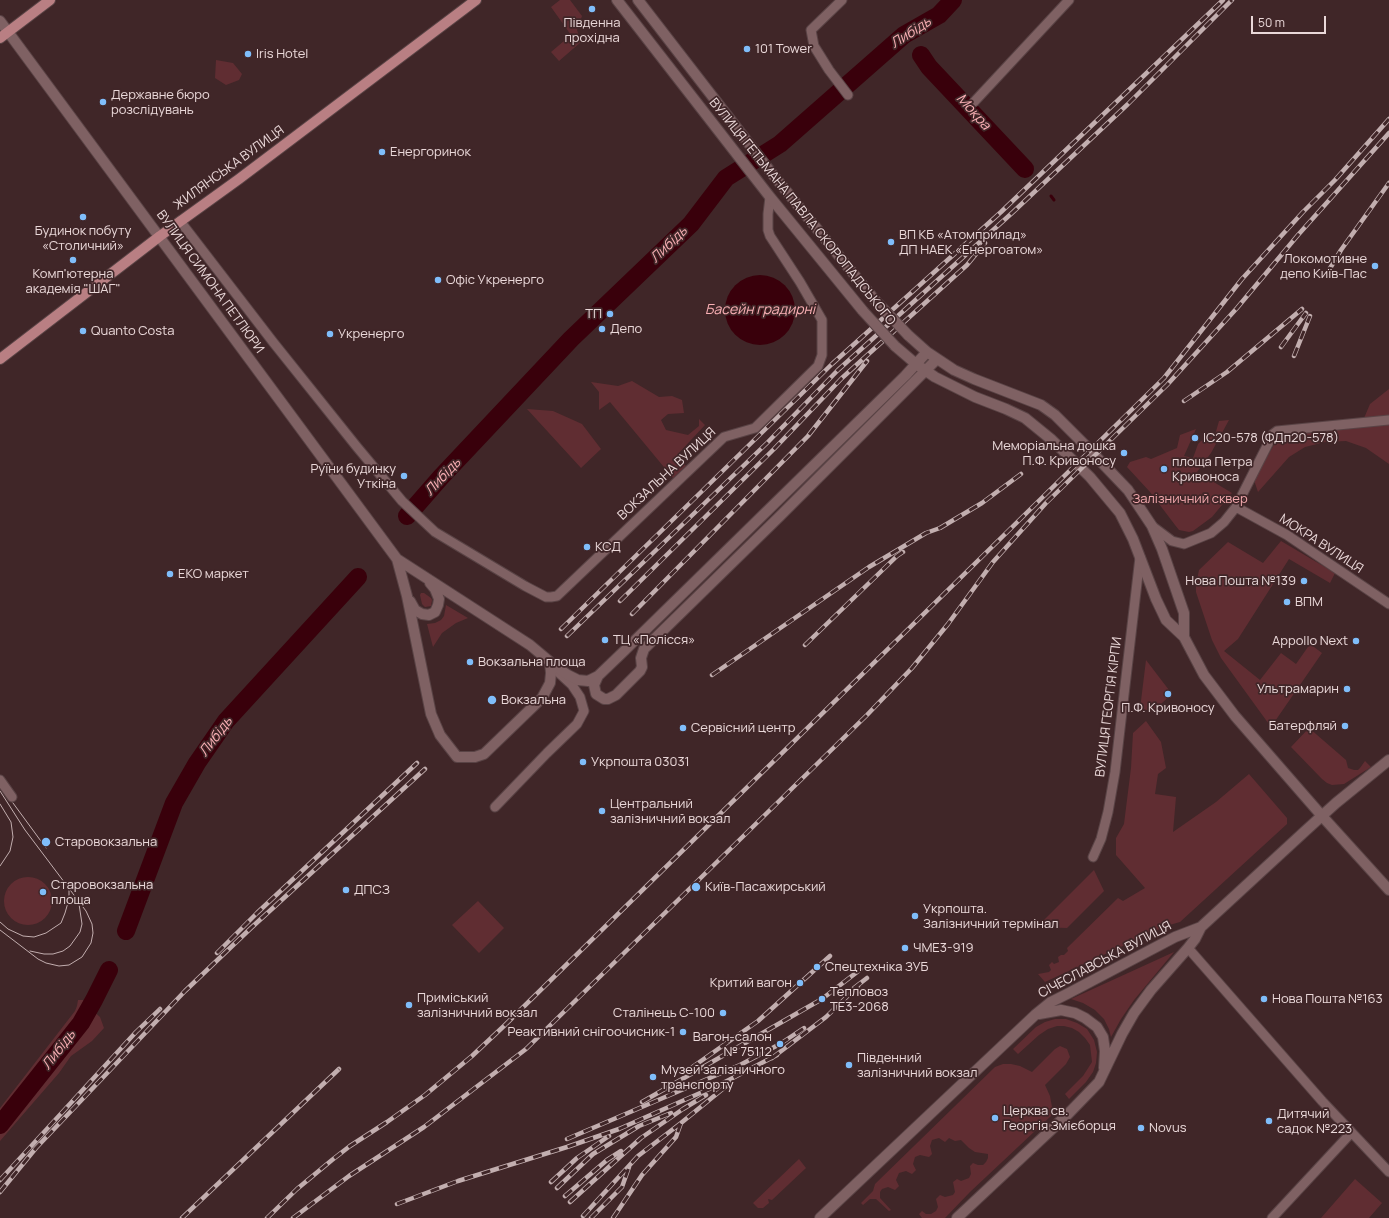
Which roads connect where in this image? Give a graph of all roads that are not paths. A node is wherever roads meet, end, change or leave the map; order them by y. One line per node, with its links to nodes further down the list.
1 (50, 0): 8 (main road)
2 (476, 0): 12 (main road, ЖИЛЯНСЬКА ВУЛИЦЯ)
3 (617, 0): 11 (main road, ВУЛИЦЯ ГЕТЬМАНА ПАВЛА СКОРОПАДСЬКОГО)
4 (638, 0): 14 (main road, ВУЛИЦЯ ГЕТЬМАНА ПАВЛА СКОРОПАДСЬКОГО, bridge)
5 (842, 0): 9 (street)
6 (1070, 0): 10 (street)
7 (0, 21): 8 (main road, ВУЛИЦЯ СИМОНА ПЕТЛЮРИ)
8 (4, 35): 13 (main road, ВУЛИЦЯ СИМОНА ПЕТЛЮРИ)
9 (848, 95)
10 (974, 102)
11 (770, 197): 17 (main road, ВУЛИЦЯ ГЕТЬМАНА ПАВЛА СКОРОПАДСЬКОГО, bridge); 20 (street, ВОКЗАЛЬНА ВУЛИЦЯ)
12 (180, 221): 13 (main road, ЖИЛЯНСЬКА ВУЛИЦЯ); 20 (street, ВУЛИЦЯ СИМОНА ПЕТЛЮРИ)
13 (160, 236): 15 (main road, ЖИЛЯНСЬКА ВУЛИЦЯ); 24 (main road, ВУЛИЦЯ СИМОНА ПЕТЛЮРИ)
14 (927, 352): 16 (main road, ВУЛИЦЯ ГЕТЬМАНА ПАВЛА СКОРОПАДСЬКОГО); 17 (main road)
15 (0, 359)
16 (937, 359): 18 (main road); 22 (main road, ВУЛИЦЯ ГЕТЬМАНА ПАВЛА СКОРОПАДСЬКОГО)
17 (916, 364): 18 (main road, ВУЛИЦЯ ГЕТЬМАНА ПАВЛА СКОРОПАДСЬКОГО); 29 (main road)
18 (925, 371): 23 (main road, ВУЛИЦЯ ГЕТЬМАНА ПАВЛА СКОРОПАДСЬКОГО); 30 (main road)
19 (1389, 420): 21 (street)
20 (402, 500)
21 (1236, 507): 22 (street); 27 (street, МОКРА ВУЛИЦЯ)
22 (1152, 526): 28 (main road, ВУЛИЦЯ ГЕТЬМАНА ПАВЛА СКОРОПАДСЬКОГО)
23 (1140, 558): 28 (main road, ВУЛИЦЯ ГЕТЬМАНА ПАВЛА СКОРОПАДСЬКОГО); 38 (street, ВУЛИЦЯ ГЕОРГІЯ КІРПИ)
24 (397, 559): 25 (main road); 26 (main road)
25 (424, 577): 26 (main road); 31 (main road)
26 (407, 596): 31 (main road)
27 (1389, 604)
28 (1184, 638): 37 (main road)
29 (622, 653): 30 (main road); 32 (main road)
30 (642, 658): 32 (main road)
31 (555, 667): 32 (main road); 36 (street)
32 (598, 676)
33 (1389, 760): 37 (main road)
34 (0, 780): 35 (street)
35 (12, 797)
36 (496, 806)
37 (1322, 816): 39 (main road); 40 (main road, СІЧЕСЛАВСЬКА ВУЛИЦЯ)
38 (1092, 857)
39 (1389, 890)
40 (1201, 927): 41 (main road); 42 (main road, СІЧЕСЛАВСЬКА ВУЛИЦЯ)
41 (1188, 948): 43 (main road); 44 (street)
42 (1035, 1015): 43 (main road); 46 (main road, СІЧЕСЛАВСЬКА ВУЛИЦЯ)
43 (1104, 1074): 47 (main road)
44 (1352, 1133): 45 (street); 48 (street)
45 (1389, 1172)
46 (820, 1218)
47 (958, 1218)
48 (1272, 1218)

